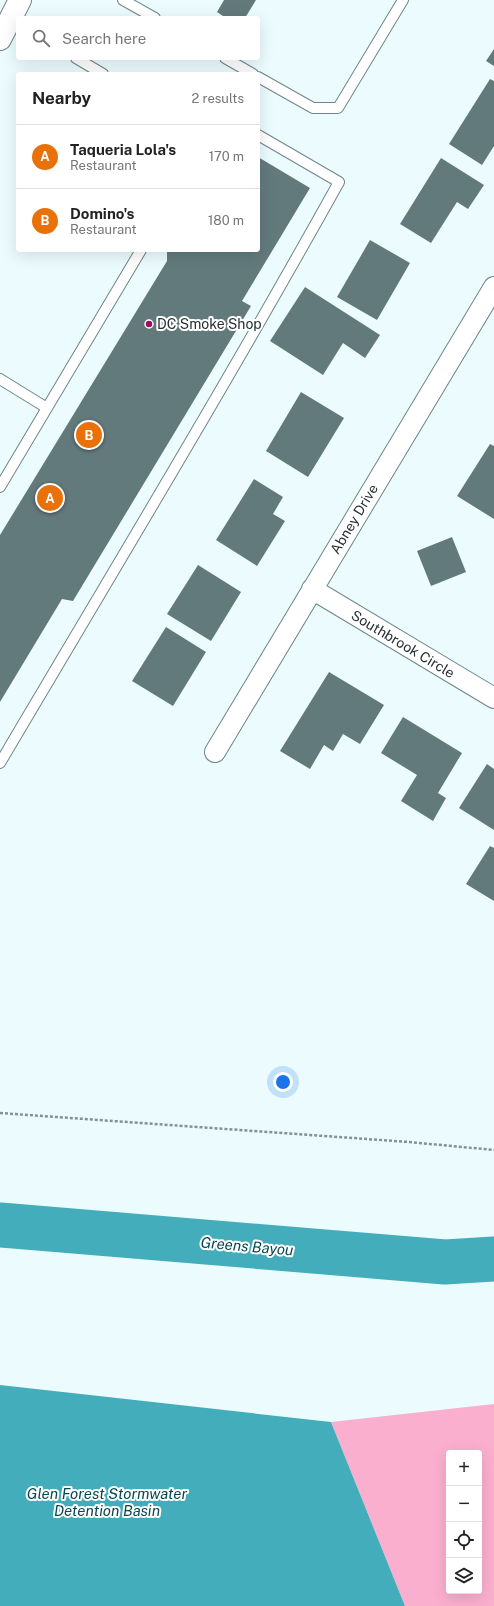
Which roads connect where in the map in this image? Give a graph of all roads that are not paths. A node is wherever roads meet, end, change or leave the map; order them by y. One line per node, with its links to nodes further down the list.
1 (20, 0): 5 (main road)
2 (123, 0): 4 (lane)
3 (402, 0): 11 (lane)
4 (151, 16)
5 (14, 21): 6 (main road)
6 (0, 38)
7 (79, 60): 9 (lane)
8 (228, 60): 10 (lane)
9 (100, 72)
10 (250, 72)
11 (260, 78)
12 (260, 136): 21 (lane)
13 (139, 252): 16 (lane)
14 (494, 287): 18 (street, Abney Drive)
15 (0, 379): 16 (lane)
16 (47, 408): 17 (lane)
17 (0, 487)
18 (312, 589): 19 (street, Southbrook Circle); 20 (street, Abney Drive)
19 (494, 698)
20 (215, 752)
21 (0, 763)

